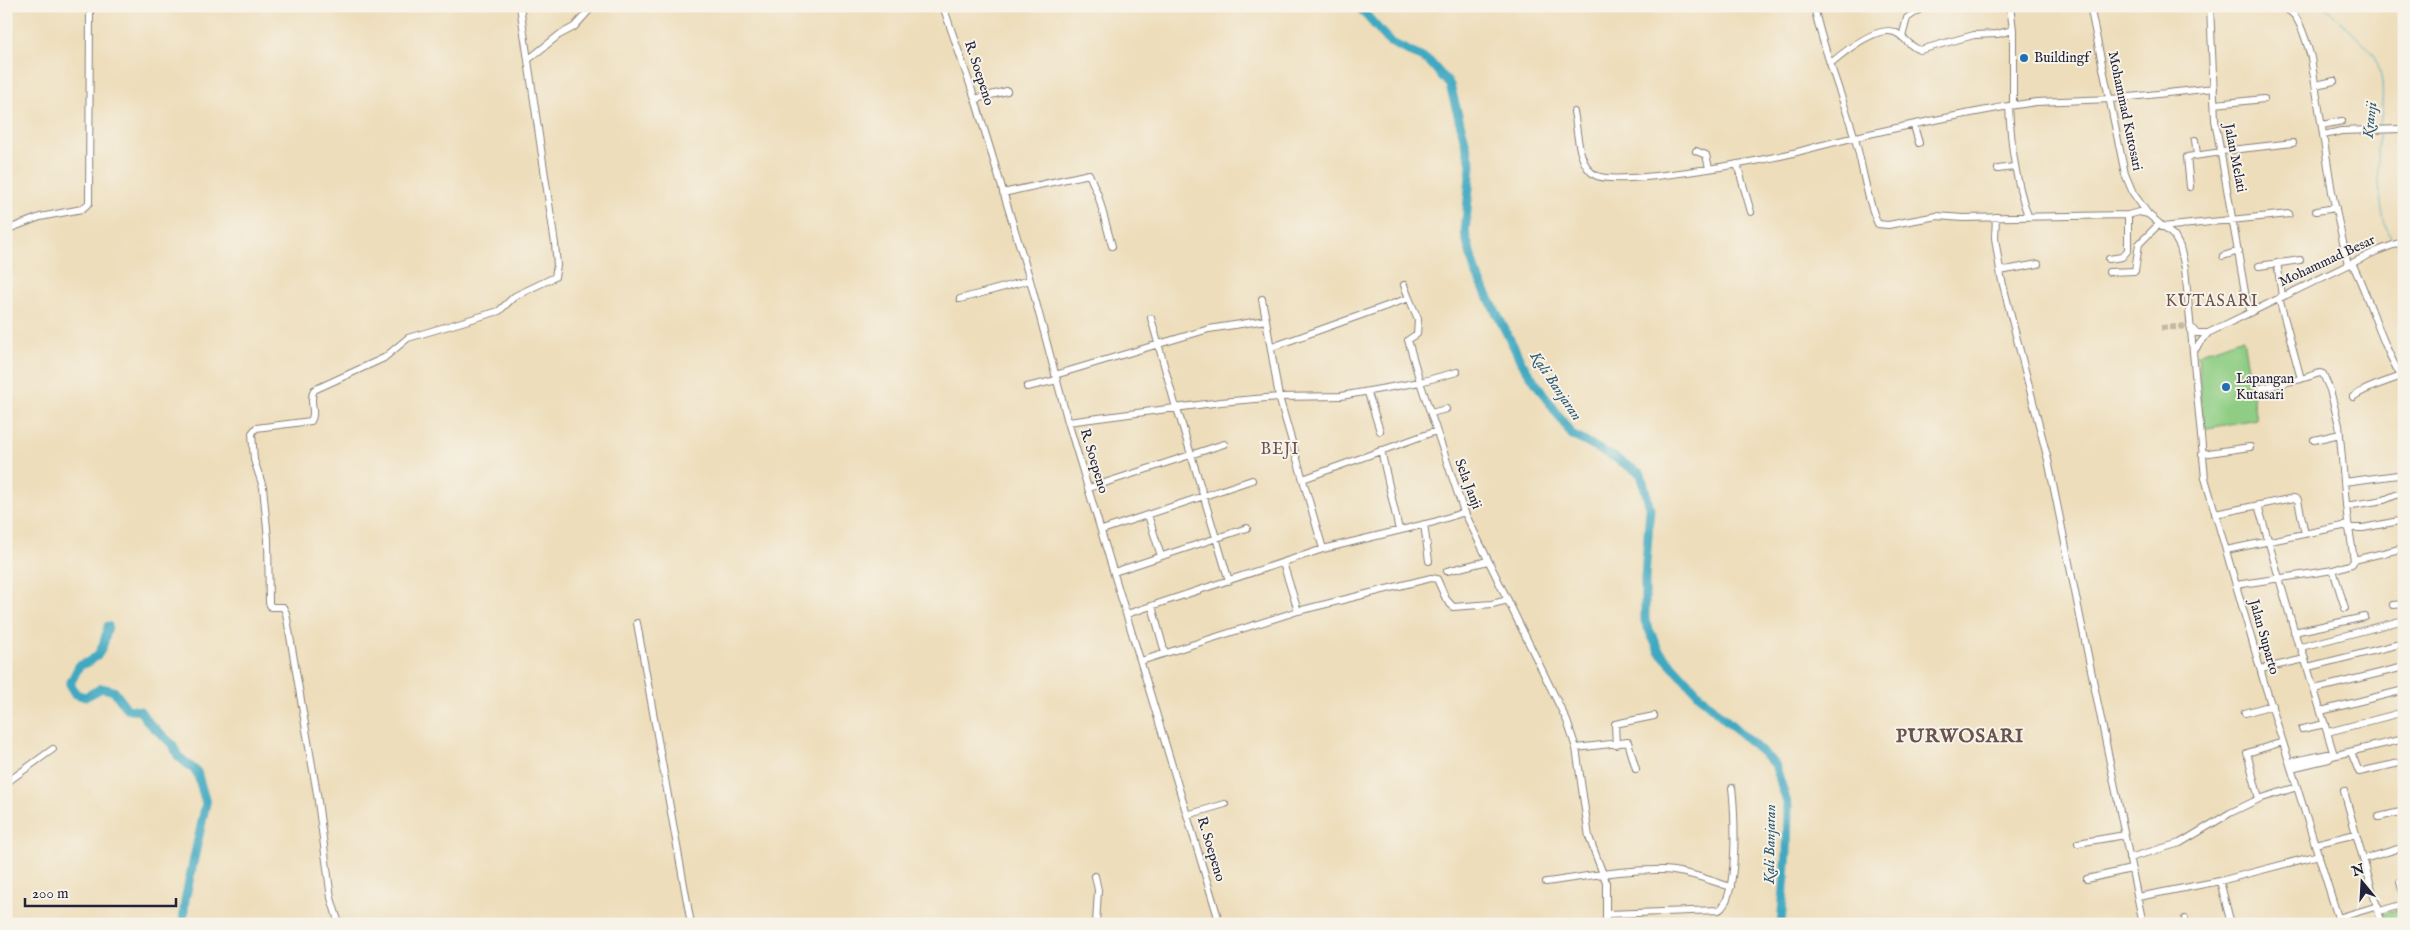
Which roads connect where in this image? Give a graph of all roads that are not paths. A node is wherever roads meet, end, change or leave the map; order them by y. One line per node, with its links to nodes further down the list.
1 (90, 6): 53 (street)
2 (520, 6): 13 (street)
3 (593, 6): 13 (street)
4 (943, 6): 19 (street, R. Soepeno)
5 (1814, 6): 14 (street)
6 (2010, 6): 11 (street)
7 (2090, 6): 20 (street, Mohammad Kutosari)
8 (2210, 6): 17 (street, Jalan Melati)
9 (2285, 6): 16 (street)
10 (1919, 10): 12 (street)
11 (2013, 30): 12 (street); 23 (street)
12 (1902, 37): 14 (street)
13 (529, 59): 208 (street)
14 (1831, 63): 30 (street)
15 (2334, 81): 16 (street)
16 (2316, 85): 26 (street)
17 (2214, 88): 20 (street); 22 (street, Jalan Melati)
18 (1007, 91): 19 (street)
19 (975, 99): 42 (street, R. Soepeno)
20 (2111, 99): 23 (street); 46 (street, Mohammad Kutosari)
21 (2264, 99): 22 (street)
22 (2215, 104): 35 (street, Jalan Melati)
23 (2011, 105): 27 (street); 38 (street)
24 (1574, 112): 39 (street)
25 (2342, 121): 26 (street)
26 (2322, 125): 29 (street)
27 (1914, 126): 30 (street); 32 (street)
28 (2400, 129): 29 (street)
29 (2324, 135): 43 (street)
30 (1855, 139): 37 (street); 49 (street)
31 (2195, 140): 36 (street)
32 (1918, 143)
33 (2293, 143): 35 (street)
34 (1696, 151): 39 (street)
35 (2222, 151): 36 (street); 51 (street, Jalan Melati)
36 (2197, 154): 41 (street)
37 (1737, 164): 39 (street); 45 (street)
38 (2014, 167): 40 (street); 50 (street)
39 (1709, 168)
40 (1998, 169)
41 (2190, 187)
42 (1003, 194): 55 (street); 66 (street, R. Soepeno)
43 (2336, 208): 44 (street); 62 (street)
44 (2316, 211)
45 (1751, 212)
46 (2148, 214): 48 (street); 52 (street, Mohammad Kutosari)
47 (2288, 214): 51 (street)
48 (2128, 215): 50 (street); 58 (street)
49 (1996, 216): 50 (street); 64 (street)
50 (2028, 216)
51 (2234, 220): 52 (street); 56 (street, Jalan Melati)
52 (2161, 226): 65 (street); 75 (street, Mohammad Kutosari)
53 (6, 230)
54 (2401, 242): 62 (street, Mohammad Besar)
55 (1112, 246)
56 (2239, 251): 57 (street); 72 (street, Jalan Melati)
57 (2223, 256)
58 (2109, 259)
59 (2300, 260): 60 (street)
60 (2277, 262): 63 (street); 68 (street)
61 (2038, 264): 64 (street)
62 (2350, 264): 68 (street, Mohammad Besar); 82 (street)
63 (2259, 266)
64 (2000, 271): 187 (street)
65 (2109, 272)
66 (1030, 280): 70 (street); 81 (street, R. Soepeno)
67 (1404, 285): 69 (street)
68 (2281, 297): 72 (street, Mohammad Besar); 83 (street)
69 (1409, 298): 78 (street); 84 (street, Sela Janji)
70 (960, 299)
71 (1262, 299): 74 (street)
72 (2251, 312): 76 (street, Mohammad Besar)
73 (1150, 318): 77 (street)
74 (1266, 320): 77 (street); 78 (street)
75 (2190, 326): 76 (street); 79 (street, Mohammad Kutosari)
76 (2208, 333): 79 (street)
77 (1158, 345): 81 (street); 90 (street)
78 (1272, 347): 88 (street)
79 (2193, 352): 101 (street, Jalan Suparto)
80 (1457, 372): 84 (street)
81 (1056, 377): 85 (street); 93 (street, R. Soepeno)
82 (2402, 378): 89 (street)
83 (2301, 379): 86 (street); 96 (street)
84 (1420, 382): 87 (street); 92 (street, Sela Janji)
85 (1027, 387)
86 (2261, 388)
87 (1368, 393): 88 (street); 94 (street)
88 (1279, 396): 90 (street); 104 (street)
89 (2353, 397)
90 (1176, 408): 93 (street); 102 (street)
91 (1446, 409): 92 (street)
92 (1431, 413): 95 (street, Sela Janji)
93 (1068, 422): 107 (street, R. Soepeno)
94 (1380, 431)
95 (1436, 431): 100 (street); 112 (street, Sela Janji)
96 (2340, 434): 97 (street); 106 (street)
97 (2314, 440)
98 (1224, 444): 102 (street)
99 (2250, 447): 101 (street)
100 (1381, 450): 104 (street); 120 (street)
101 (2202, 454): 113 (street, Jalan Suparto)
102 (1191, 455): 107 (street); 109 (street)
103 (2398, 475): 106 (street)
104 (1302, 479): 125 (street)
105 (1252, 480): 109 (street)
106 (2344, 482): 111 (street)
107 (1089, 488): 119 (street, R. Soepeno)
108 (2403, 492): 111 (street)
109 (1203, 497): 114 (street); 122 (street)
110 (2258, 505): 113 (street); 121 (street); 123 (street)
111 (2346, 506): 117 (street)
112 (1465, 512): 116 (street); 130 (street, Sela Janji)
113 (2215, 514): 126 (street, Jalan Suparto)
114 (1148, 515): 119 (street); 127 (street)
115 (2404, 520): 117 (street)
116 (1424, 524): 120 (street); 129 (street)
117 (2348, 526): 121 (street); 128 (street)
118 (1247, 528): 122 (street)
119 (1102, 530): 134 (street, R. Soepeno)
120 (1399, 530): 125 (street)
121 (2305, 534): 123 (street)
122 (1217, 538): 127 (street); 136 (street)
123 (2268, 541): 126 (street); 135 (street)
124 (2404, 548): 128 (street)
125 (1323, 549): 131 (street)
126 (2226, 550): 137 (street, Jalan Suparto)
127 (1161, 556): 134 (street)
128 (2354, 560): 132 (street)
129 (1429, 561)
130 (1488, 561): 133 (street); 138 (street, Sela Janji)
131 (1283, 563): 136 (street); 143 (street)
132 (2333, 570): 135 (street); 142 (street)
133 (1447, 571)
134 (1114, 572): 144 (street, R. Soepeno)
135 (2280, 579): 137 (street); 148 (street)
136 (1229, 581): 141 (street)
137 (2236, 585): 156 (street, Jalan Suparto)
138 (1508, 600): 143 (street); 170 (street, Sela Janji)
139 (2404, 604): 140 (street)
140 (2393, 605)
141 (1152, 606): 144 (street); 151 (street)
142 (2345, 608)
143 (1298, 611): 151 (street)
144 (1127, 614): 153 (street, R. Soepeno)
145 (2365, 617): 148 (street)
146 (2404, 620): 150 (street)
147 (637, 623): 209 (street)
148 (2294, 632): 150 (street)
149 (2404, 643): 154 (street)
150 (2301, 647): 152 (street)
151 (1165, 653): 153 (street)
152 (2305, 659): 154 (street); 156 (street)
153 (1141, 660): 184 (street, R. Soepeno)
154 (2308, 667): 157 (street)
155 (2404, 667): 157 (street)
156 (2261, 669): 159 (street, Jalan Suparto)
157 (2315, 689): 160 (street)
158 (2404, 690): 160 (street)
159 (2272, 705): 162 (street); 168 (street, Jalan Suparto)
160 (2321, 711): 164 (street)
161 (2404, 712): 166 (street)
162 (2244, 713)
163 (1654, 716): 169 (street)
164 (2325, 724): 165 (street); 166 (street)
165 (2302, 729)
166 (2328, 732): 173 (street)
167 (2404, 739): 172 (street)
168 (2283, 742): 175 (street, Jalan Suparto); 181 (street)
169 (1616, 745): 170 (street); 176 (street)
170 (1576, 748): 195 (street, Sela Janji)
171 (53, 749): 177 (street)
172 (2351, 752): 173 (street); 174 (street)
173 (2333, 755): 175 (street)
174 (2404, 762)
175 (2291, 765): 178 (street, Jalan Suparto)
176 (1636, 769)
177 (6, 783)
178 (2298, 787): 181 (street); 189 (street, Jalan Suparto)
179 (1732, 788): 201 (street)
180 (2344, 791): 186 (street)
181 (2259, 799): 192 (street)
182 (1225, 804): 184 (street)
183 (2404, 811): 185 (street)
184 (1187, 815): 211 (street, R. Soepeno)
185 (2379, 817)
186 (2356, 834): 189 (street); 193 (street)
187 (2125, 835): 188 (street); 192 (street)
188 (2078, 843)
189 (2315, 844): 191 (street, Jalan Suparto)
190 (2404, 847): 193 (street)
191 (2319, 855): 199 (street); 207 (street, Jalan Suparto)
192 (2129, 858): 194 (street)
193 (2364, 859): 205 (street)
194 (2132, 869): 197 (street); 203 (street)
195 (1604, 874): 200 (street); 201 (street); 206 (street, Sela Janji)
196 (1095, 876): 210 (street)
197 (2087, 878)
198 (2404, 878): 202 (street)
199 (2220, 881): 203 (street); 214 (street)
200 (1546, 882)
201 (1731, 887): 206 (street)
202 (2404, 896)
203 (2138, 897): 213 (street)
204 (2404, 904): 205 (street)
205 (2379, 909): 207 (street); 215 (street)
206 (1607, 914): 212 (street, Sela Janji)
207 (2339, 921)
208 (339, 924)
209 (691, 924)
210 (1096, 924)
211 (1220, 924)
212 (1606, 924)
213 (2143, 924)
214 (2231, 924)
215 (2382, 924)

